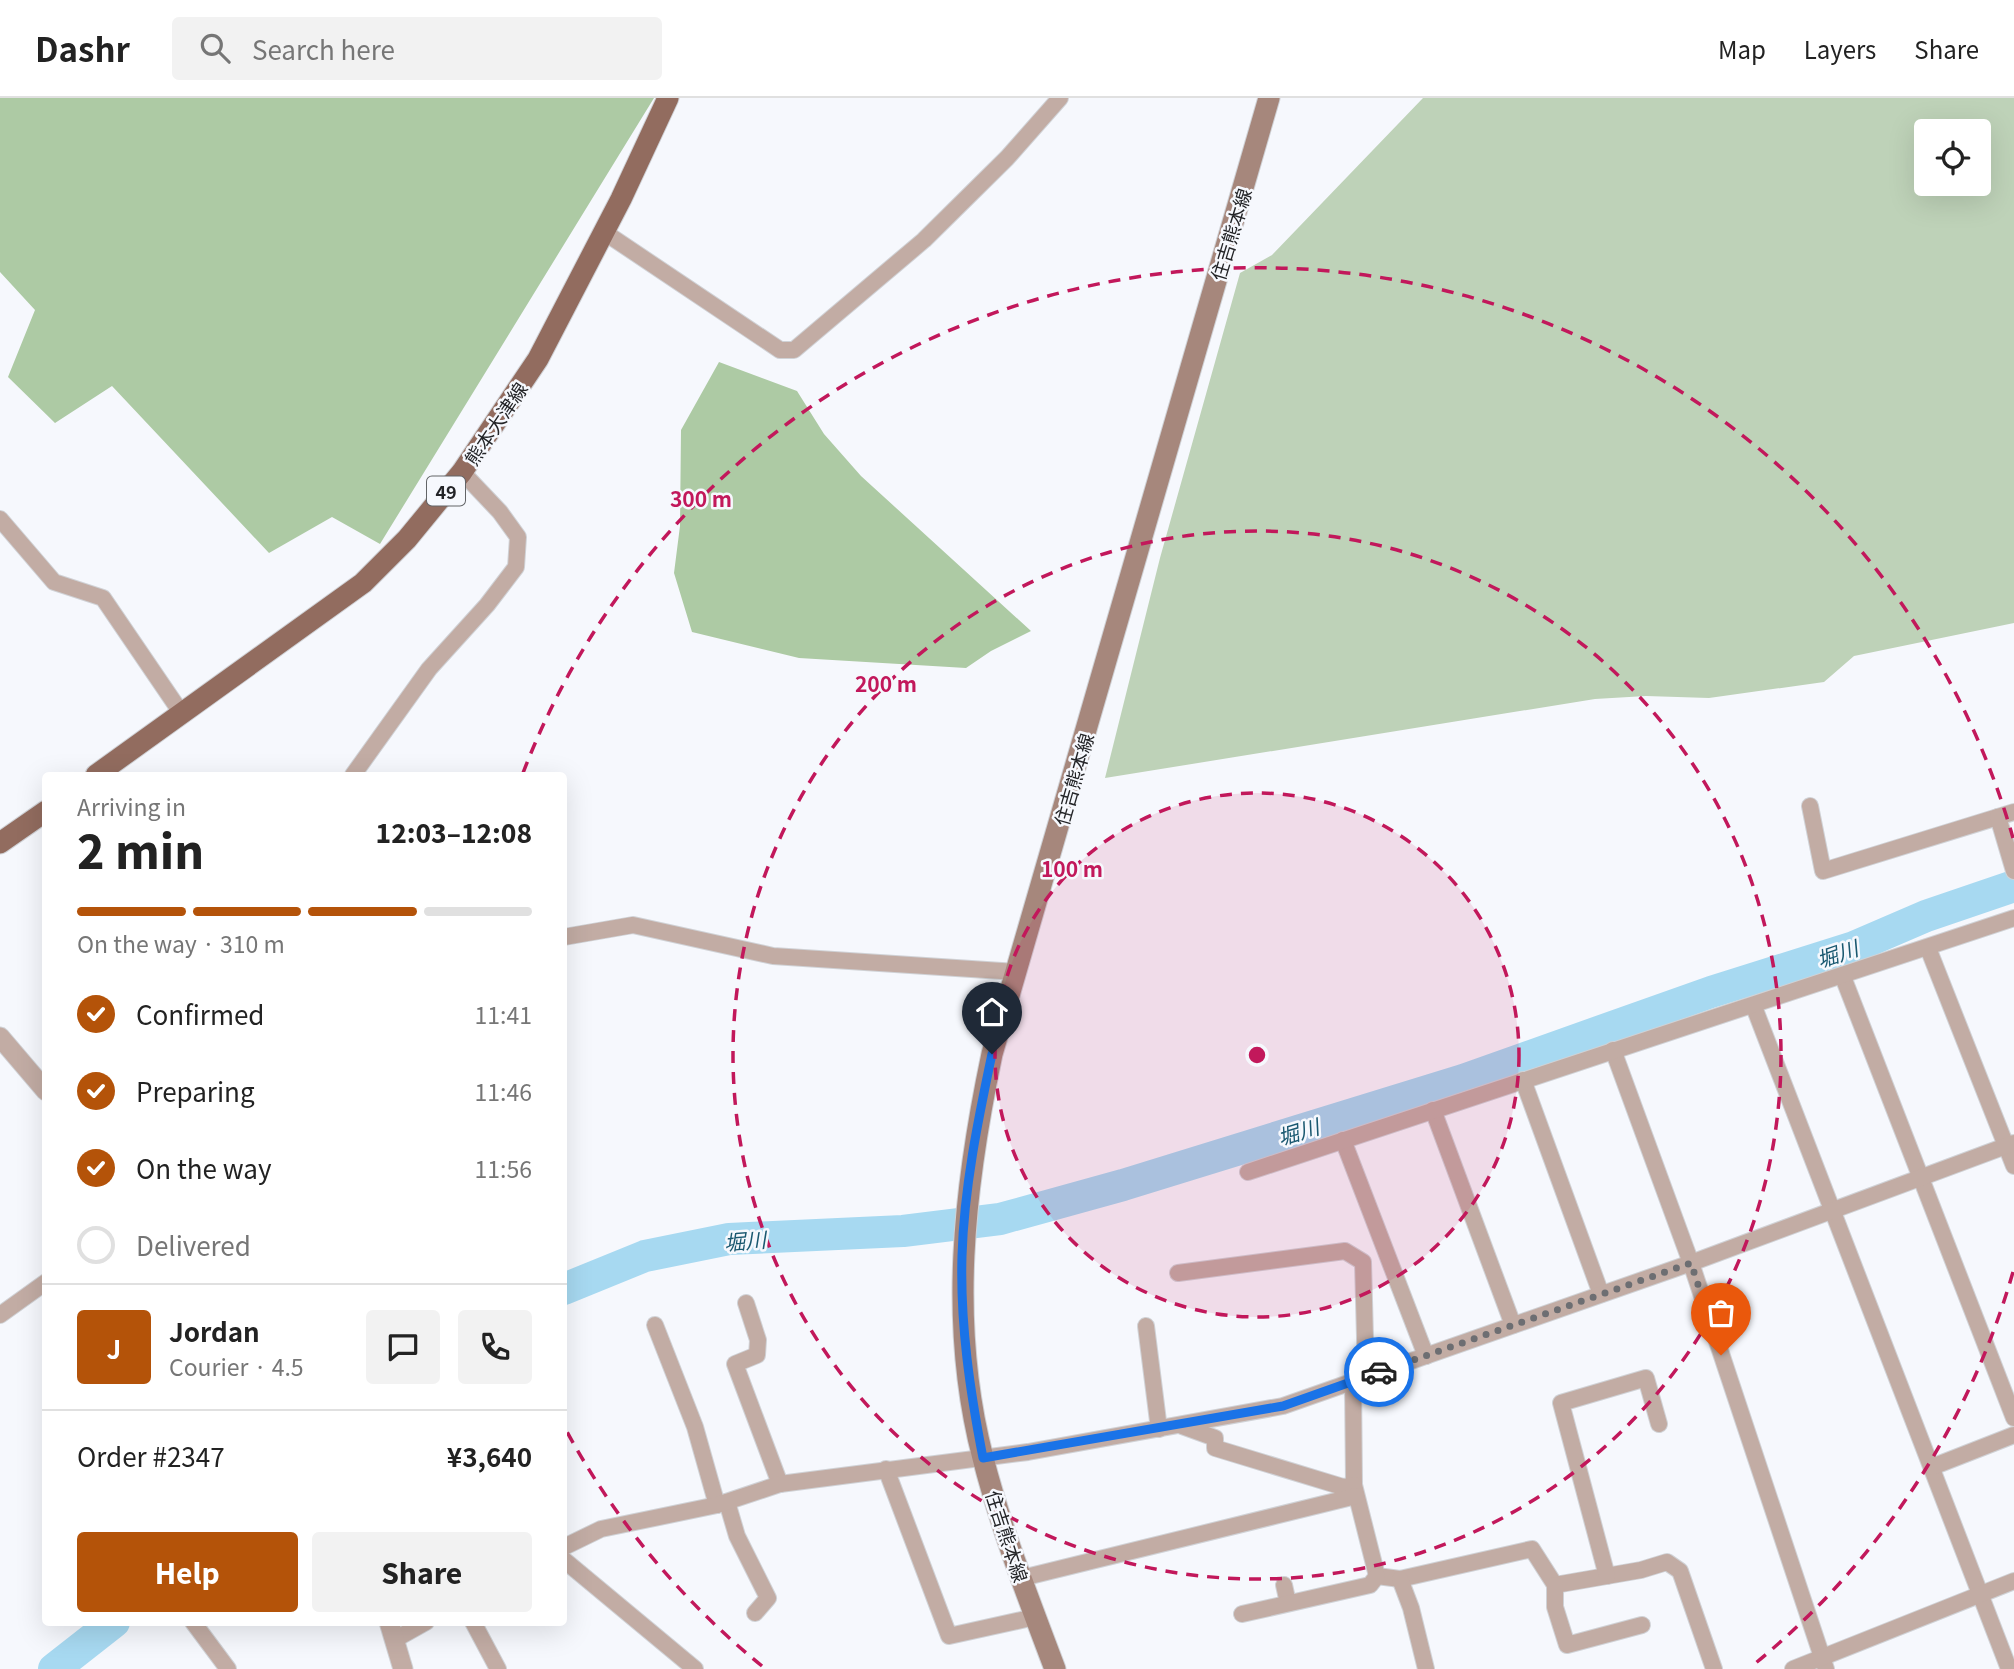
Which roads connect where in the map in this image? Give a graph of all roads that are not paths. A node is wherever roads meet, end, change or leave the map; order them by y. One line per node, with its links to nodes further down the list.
1 (668, 98): 4 (main road, 熊本大津線 / 49)
2 (1060, 98): 4 (street)
3 (1269, 98): 19 (main road, 住吉熊本線)
4 (604, 232): 5 (main road, 熊本大津線 / 49)
5 (462, 472): 7 (main road, 熊本大津線 / 49); 9 (street)
6 (0, 519): 7 (street)
7 (182, 714): 8 (main road, 熊本大津線 / 49)
8 (100, 772)
9 (355, 772)
10 (1810, 806): 13 (street)
11 (2014, 812): 13 (street)
12 (42, 814): 14 (main road)
13 (1998, 817): 15 (street)
14 (0, 843)
15 (2014, 871)
16 (2014, 918): 18 (street)
17 (567, 936): 19 (street)
18 (1928, 948): 20 (street); 28 (street)
19 (1017, 972): 49 (main road, 住吉熊本線)
20 (1843, 977): 21 (street); 31 (street)
21 (1754, 1007): 23 (street); 32 (street)
22 (0, 1037): 25 (street)
23 (1613, 1050): 24 (street); 33 (street)
24 (1523, 1080): 26 (street); 36 (street)
25 (42, 1086)
26 (1433, 1110): 27 (street); 40 (street)
27 (1343, 1140): 30 (street); 42 (street)
28 (2010, 1144): 29 (street); 31 (street)
29 (2014, 1166)
30 (1248, 1172)
31 (1920, 1178): 32 (street); 44 (street)
32 (1831, 1211): 33 (street); 50 (street)
33 (1691, 1263): 36 (street); 74 (street)
34 (1178, 1273): 43 (street)
35 (42, 1285): 38 (street)
36 (1601, 1294): 40 (street)
37 (746, 1303): 52 (street)
38 (0, 1315)
39 (655, 1325): 54 (street)
40 (1513, 1325): 42 (street)
41 (1146, 1326): 47 (street)
42 (1426, 1356): 43 (street)
43 (1359, 1379): 46 (street); 53 (street)
44 (2014, 1418)
45 (1659, 1424): 58 (street)
46 (1179, 1425): 47 (street); 53 (street)
47 (1160, 1429): 49 (street)
48 (2014, 1435): 50 (street)
49 (983, 1458): 51 (street); 59 (main road, 住吉熊本線)
50 (1932, 1467): 64 (street)
51 (886, 1469): 52 (street); 68 (street)
52 (780, 1484): 54 (street)
53 (1355, 1490): 57 (street); 59 (street)
54 (722, 1503): 55 (street); 66 (street)
55 (567, 1546)
56 (567, 1562): 78 (street)
57 (1377, 1576): 60 (street); 65 (street)
58 (1607, 1576): 62 (street); 81 (street)
59 (1022, 1578): 68 (main road, 住吉熊本線)
60 (1400, 1579): 62 (street); 80 (street)
61 (2014, 1581): 64 (street)
62 (1555, 1585): 69 (street)
63 (1284, 1586): 65 (street)
64 (1981, 1594): 74 (street); 83 (street)
65 (1288, 1603): 67 (street)
66 (755, 1613)
67 (1242, 1614)
68 (1035, 1617): 79 (main road, 住吉熊本線)
69 (1642, 1625)
70 (196, 1626): 75 (street)
71 (410, 1626): 73 (street)
72 (475, 1626): 77 (street)
73 (391, 1631): 76 (street)
74 (1824, 1663): 82 (street)
75 (228, 1669)
76 (403, 1669)
77 (498, 1669)
78 (695, 1669)
79 (1055, 1669)
80 (1426, 1669)
81 (1714, 1669)
82 (1793, 1669)
83 (2009, 1669)

